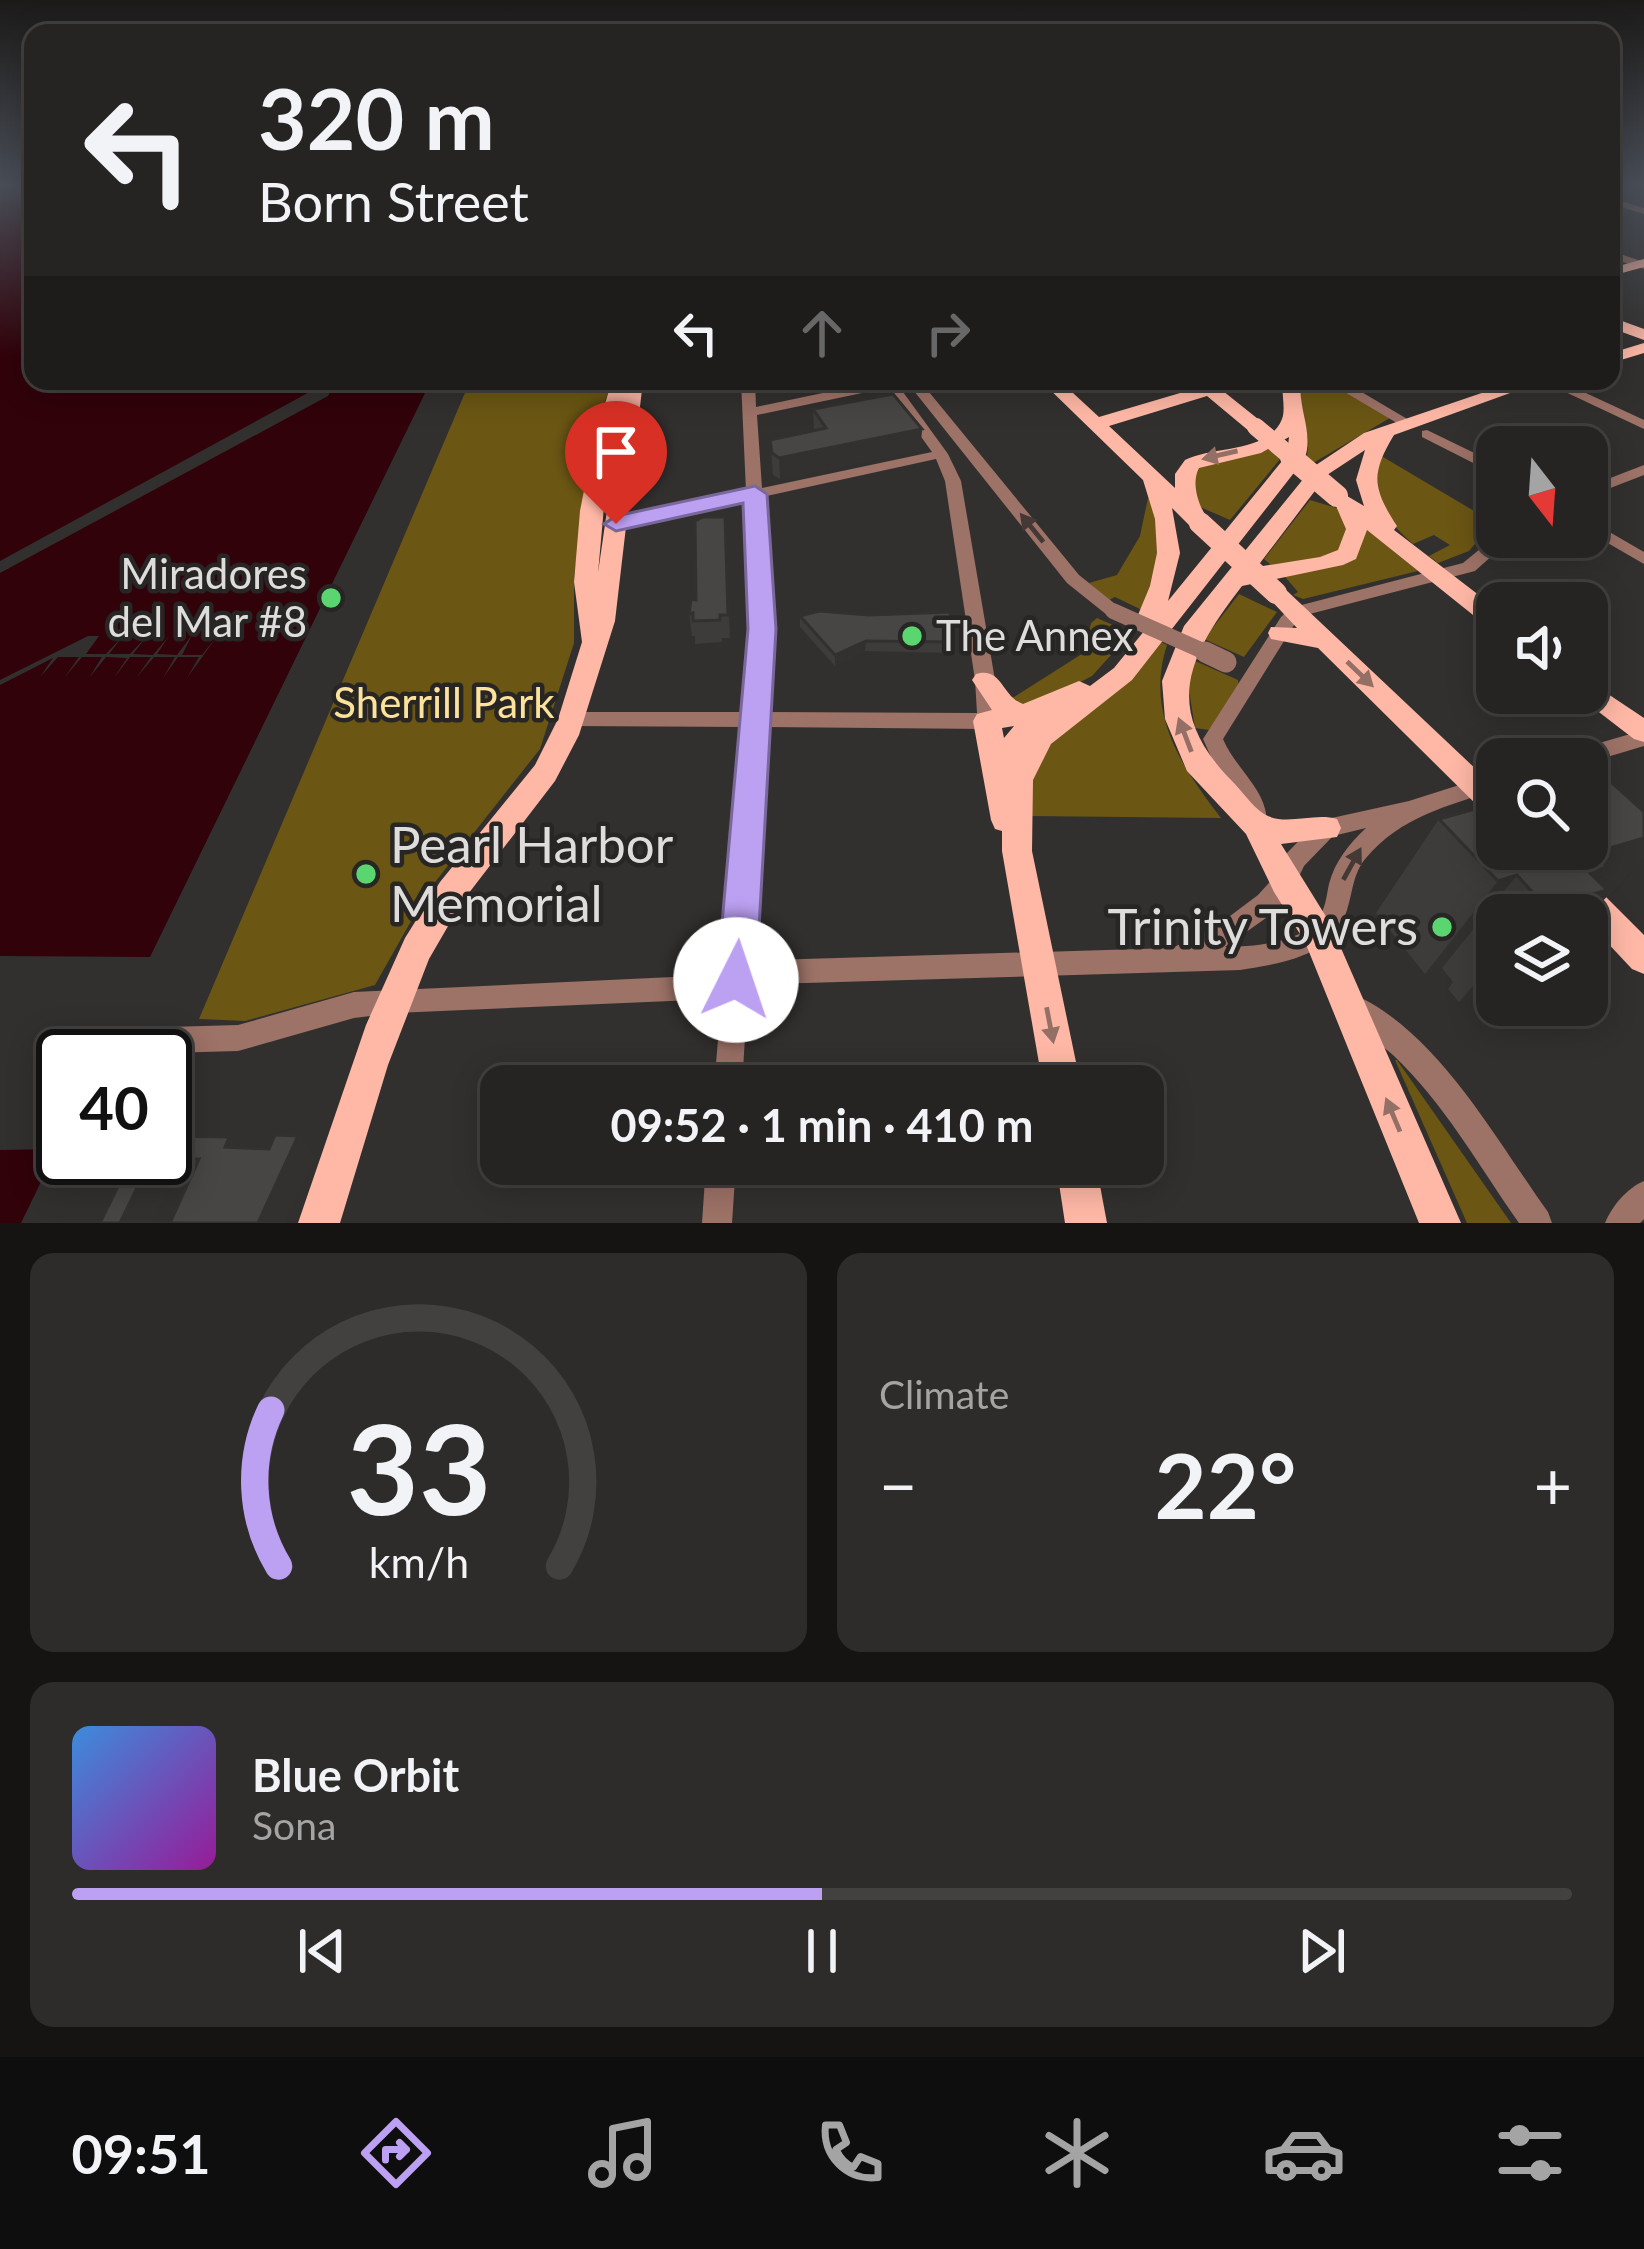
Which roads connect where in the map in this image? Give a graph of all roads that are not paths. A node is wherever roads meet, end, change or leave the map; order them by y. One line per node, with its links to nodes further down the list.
1 (618, 390): 39 (main road)
2 (633, 390): 29 (main road)
3 (749, 390): 14 (street)
4 (852, 390): 14 (street)
5 (895, 390): 20 (street)
6 (921, 390): 40 (street, one-way to 6, bridge)
7 (1060, 390): 16 (main road)
8 (1195, 390): 16 (main road)
9 (1211, 390): 26 (main road, bridge)
10 (1290, 390): 15 (main road)
11 (1346, 390): 18 (street)
12 (1507, 390): 18 (main road)
13 (1568, 390): 17 (street)
14 (750, 412): 25 (street)
15 (1294, 416): 27 (main road); 28 (main road, one-way to 28)
16 (1097, 424): 22 (main road)
17 (1644, 425)
18 (1400, 426): 31 (main road); 35 (main road)
19 (1426, 434): 21 (street)
20 (941, 454): 25 (street); 41 (street)
21 (1476, 459)
22 (1142, 468): 28 (main road); 38 (main road)
23 (1644, 470): 24 (street)
24 (1608, 484)
25 (755, 494): 29 (street); 45 (street)
26 (1340, 498): 31 (main road); 35 (main road)
27 (1250, 519): 38 (main road); 55 (main road)
28 (1198, 520): 37 (main road, bridge)
29 (616, 524): 39 (main road)
30 (1608, 537): 33 (street)
31 (1401, 548): 34 (main road)
32 (1485, 558): 34 (street)
33 (1644, 559)
34 (1436, 576): 36 (main road); 37 (street)
35 (1229, 585): 53 (main road, one-way to 35)
36 (1476, 606)
37 (1284, 613): 40 (street); 49 (main road, one-way to 49)
38 (1147, 622): 43 (main road)
39 (593, 640): 44 (main road)
40 (1256, 675): 53 (street)
41 (985, 680): 43 (main road); 46 (street)
42 (1608, 706): 47 (main road)
43 (1036, 710): 46 (main road); 50 (main road)
44 (572, 719): 45 (street); 63 (main road)
45 (753, 720): 46 (street); 62 (street)
46 (987, 721): 50 (main road)
47 (1644, 735): 48 (street)
48 (1608, 747)
49 (1476, 779)
50 (1000, 787): 55 (main road)
51 (1476, 795): 52 (street)
52 (1408, 810): 54 (street); 58 (street, one-way to 52)
53 (1257, 826): 54 (main road); 57 (main road)
54 (1326, 828): 57 (street)
55 (1017, 851): 61 (main road)
56 (1558, 870): 60 (main road)
57 (1285, 882): 58 (main road); 59 (street)
58 (1318, 934): 59 (street); 64 (main road)
59 (1175, 957): 61 (street)
60 (1644, 958)
61 (1039, 964): 62 (street); 67 (main road, one-way to 67)
62 (736, 980): 63 (street); 66 (street)
63 (395, 1001): 65 (street); 71 (main road)
64 (1346, 1004): 74 (main road, one-way to 64); 75 (street)
65 (192, 1039)
66 (730, 1065)
67 (1058, 1065)
68 (720, 1185): 72 (street)
69 (1080, 1185): 73 (main road)
70 (1644, 1196): 76 (street)
71 (319, 1223)
72 (717, 1223)
73 (1086, 1223)
74 (1439, 1223)
75 (1537, 1223)
76 (1620, 1223)

